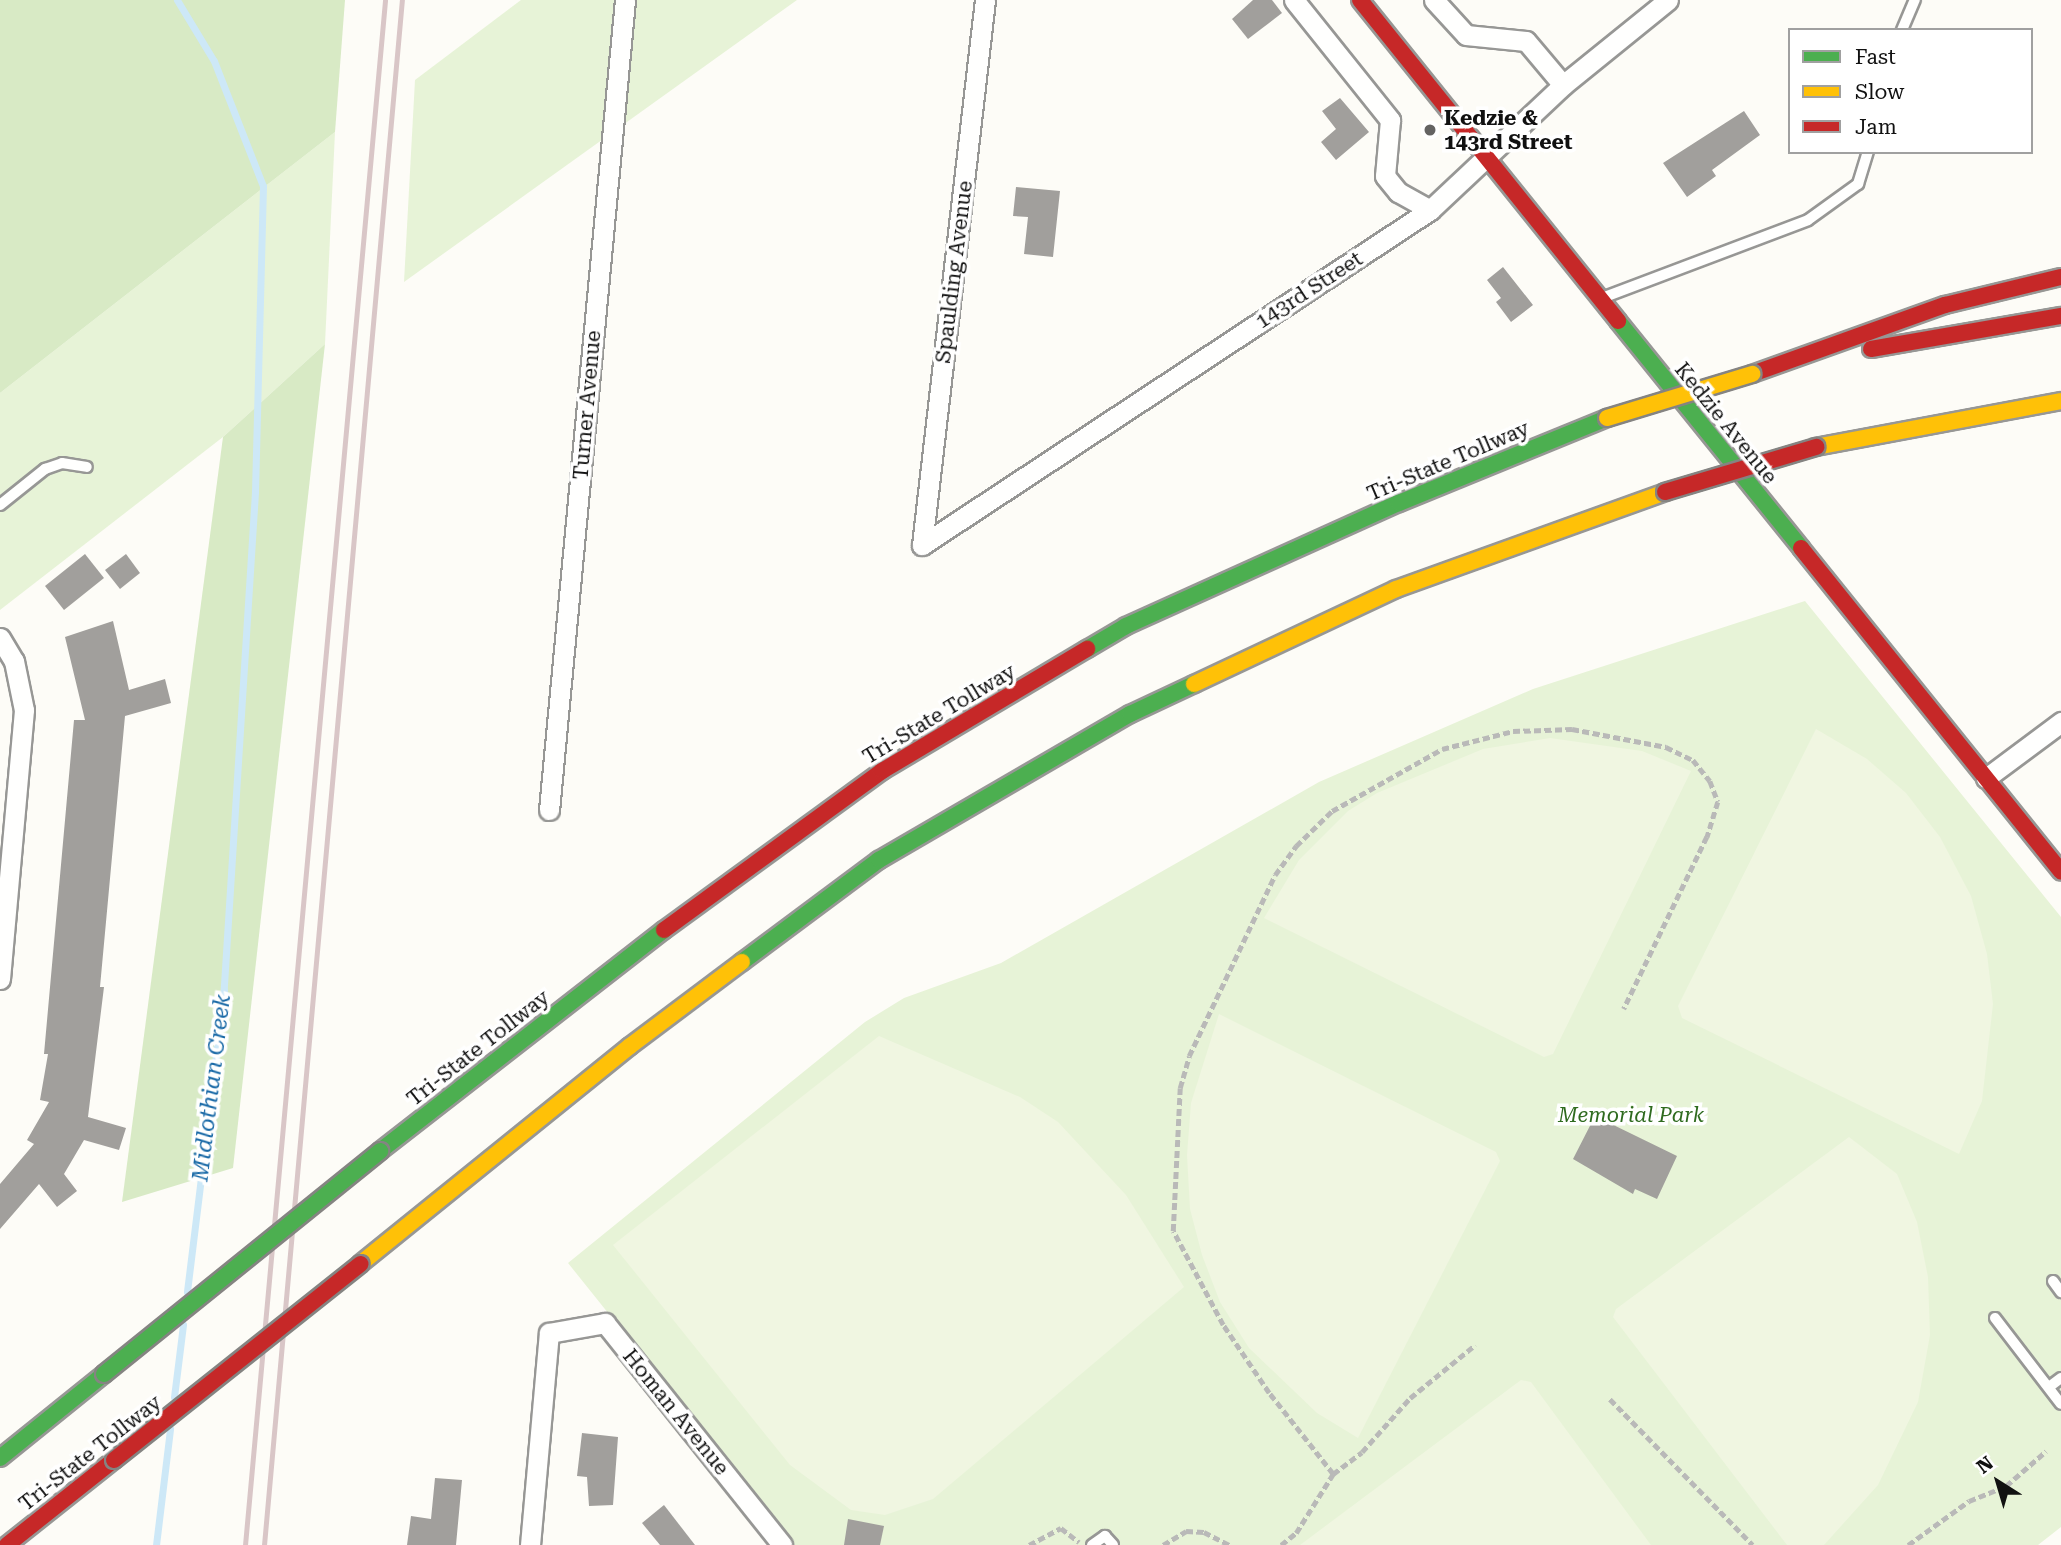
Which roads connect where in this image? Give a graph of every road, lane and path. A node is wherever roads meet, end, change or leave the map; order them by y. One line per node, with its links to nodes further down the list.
1 (625, 0): 24 (street, Turner Avenue)
2 (985, 0): 20 (street, Spaulding Avenue)
3 (1294, 0): 12 (street)
4 (1360, 0): 11 (main road, Kedzie Avenue)
5 (1434, 0): 9 (street)
6 (1668, 0): 9 (street, 143rd Street)
7 (1915, 0): 8 (lane)
8 (1903, 28)
9 (1563, 85): 11 (street, 143rd Street)
10 (1867, 154): 14 (lane)
11 (1486, 161): 12 (street, 143rd Street); 14 (main road, Kedzie Avenue)
12 (1430, 210): 20 (street, 143rd Street)
13 (2061, 277): 16 (main road)
14 (1598, 299): 23 (main road, Kedzie Avenue)
15 (2061, 316): 16 (main road, Tri-State Tollway)
16 (1752, 374): 38 (main road, Tri-State Tollway, bridge)
17 (2061, 401): 40 (main road, Tri-State Tollway, bridge)
18 (87, 467): 19 (lane)
19 (0, 505)
20 (922, 545)
21 (0, 638): 26 (street)
22 (2061, 722): 23 (street)
23 (1986, 778): 25 (main road, Kedzie Avenue)
24 (549, 810)
25 (2061, 871)
26 (4, 900): 27 (street)
27 (0, 979)
28 (1624, 1009): 39 (path)
29 (2053, 1281): 30 (lane)
30 (2061, 1292)
31 (1995, 1318): 34 (lane)
32 (1475, 1345): 39 (path)
33 (2061, 1378): 34 (lane)
34 (2049, 1387): 36 (lane)
35 (1610, 1399): 50 (path)
36 (2061, 1404)
37 (2046, 1451): 51 (path)
38 (0, 1458)
39 (1333, 1474): 49 (path)
40 (7, 1545)
41 (530, 1545): 42 (street, Homan Avenue)
42 (782, 1545)
43 (1029, 1545): 44 (path)
44 (1082, 1545)
45 (1092, 1545): 46 (lane)
46 (1112, 1545)
47 (1163, 1545): 48 (path)
48 (1230, 1545)
49 (1281, 1545)
50 (1753, 1545)
51 (1908, 1545)

